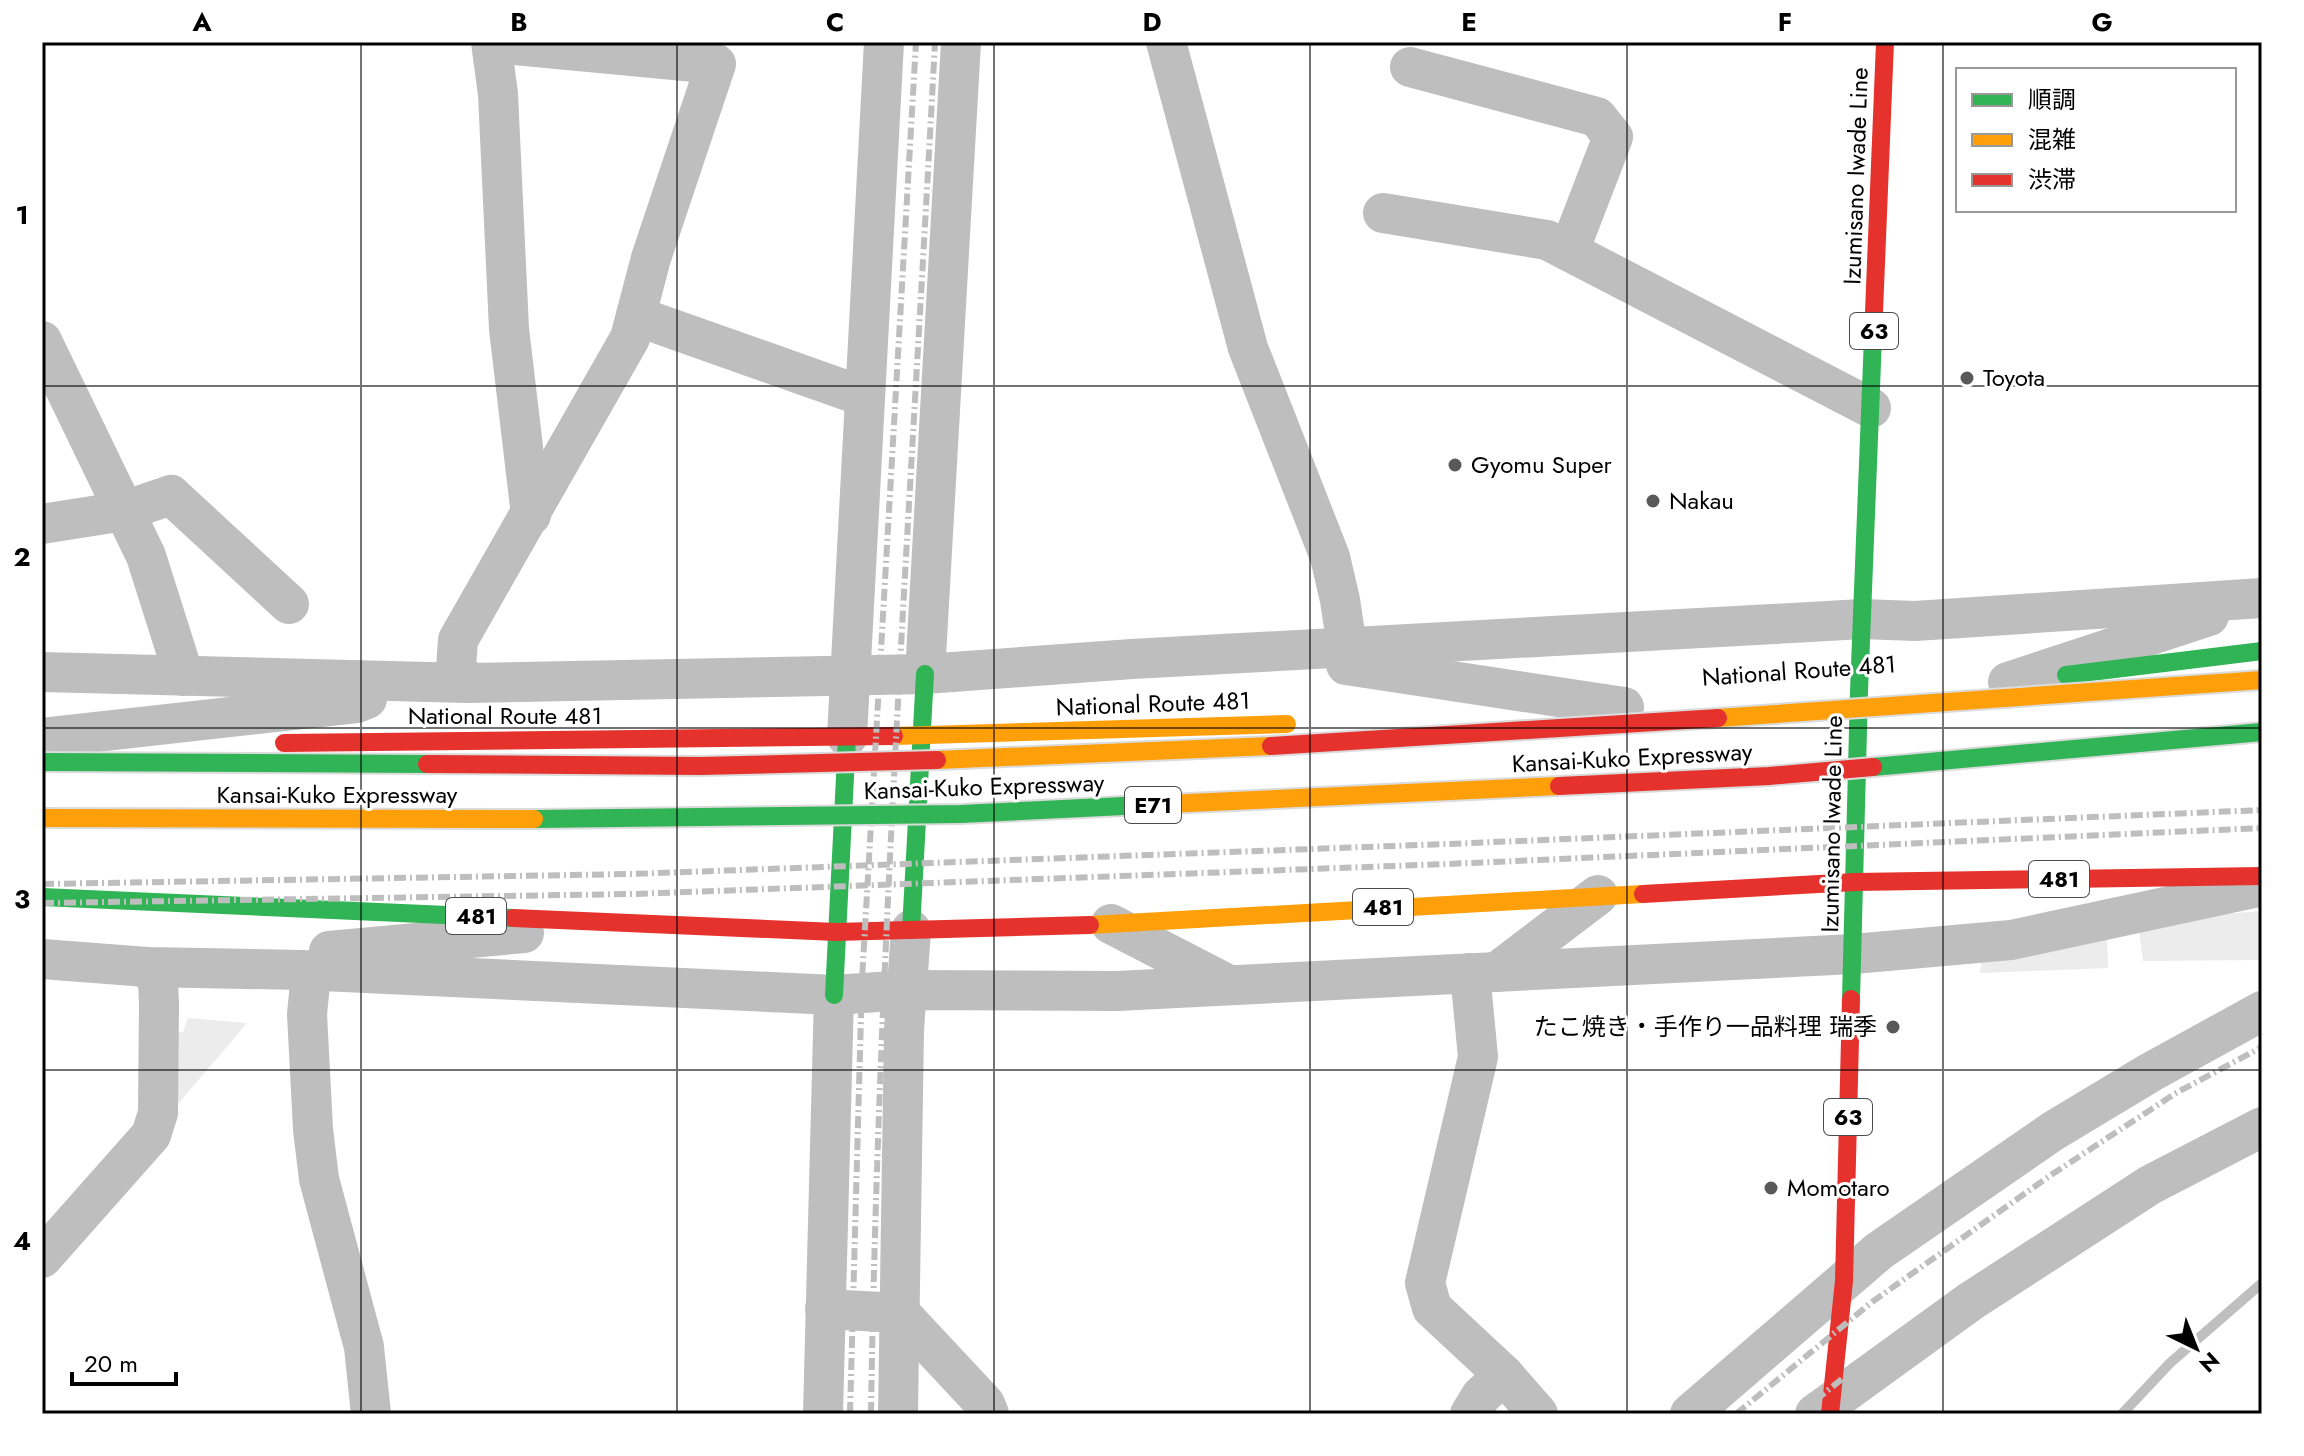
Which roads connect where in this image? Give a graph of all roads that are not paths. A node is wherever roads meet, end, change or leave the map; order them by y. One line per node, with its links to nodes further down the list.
1 (492, 42): 9 (street); 14 (street)
2 (884, 42): 11 (street)
3 (961, 42): 23 (street)
4 (1166, 42): 19 (street)
5 (1885, 42): 12 (main road, Izumisano Iwade Line / 63)
6 (1410, 67): 8 (street)
7 (1383, 213): 8 (street)
8 (1569, 251): 12 (street)
9 (636, 316): 11 (street); 14 (street)
10 (42, 341): 13 (street)
11 (865, 397): 24 (street)
12 (1871, 408): 18 (main road, Izumisano Iwade Line / 63)
13 (124, 511): 15 (street); 17 (street); 25 (street)
14 (531, 515): 29 (street)
15 (42, 524)
16 (2262, 598): 18 (street); 28 (street)
17 (289, 604)
18 (1862, 619): 19 (street); 30 (main road, Izumisano Iwade Line / 63)
19 (1347, 647): 21 (street)
20 (2262, 651): 28 (main road, National Route 481)
21 (1262, 652): 23 (street); 31 (street)
22 (42, 672): 25 (street)
23 (925, 674): 24 (street); 35 (main road)
24 (850, 675): 29 (street); 36 (street)
25 (184, 676): 27 (street)
26 (2262, 680): 41 (main road, Kansai-Kuko Expressway / E71, bridge)
27 (412, 682): 29 (street); 37 (street)
28 (2008, 682): 30 (main road, National Route 481)
29 (468, 683)
30 (1859, 691): 31 (main road, National Route 481); 44 (main road, Izumisano Iwade Line / 63)
31 (1624, 707): 32 (main road, National Route 481)
32 (1352, 722)
33 (1304, 724): 35 (main road, National Route 481)
34 (2262, 732): 42 (main road, Kansai-Kuko Expressway / E71, bridge)
35 (922, 735): 36 (main road, National Route 481); 50 (main road)
36 (847, 737): 38 (main road, National Route 481); 51 (main road)
37 (42, 738)
38 (267, 743)
39 (187, 744): 40 (main road)
40 (42, 745)
41 (42, 762)
42 (42, 818)
43 (2262, 876): 44 (main road, 481)
44 (1855, 882): 46 (main road, 481); 52 (main road, Izumisano Iwade Line / 63)
45 (2262, 886): 52 (street)
46 (1598, 895): 49 (main road, 481); 56 (street)
47 (42, 897): 48 (main road, 481)
48 (628, 923): 51 (main road, 481); 55 (street)
49 (1111, 924): 50 (main road, 481); 57 (street)
50 (911, 930): 51 (main road, 481); 58 (street)
51 (836, 932): 60 (main road)
52 (1853, 954): 56 (street); 65 (main road, Izumisano Iwade Line / 63)
53 (42, 959): 54 (street)
54 (147, 967): 55 (street); 64 (street)
55 (286, 970): 60 (street); 70 (street)
56 (1484, 972): 57 (street); 68 (street)
57 (1229, 985): 58 (street)
58 (907, 990): 60 (street); 67 (street)
59 (2262, 993): 63 (street)
60 (834, 995): 66 (street)
61 (2262, 1011): 65 (street)
62 (2262, 1127): 69 (street)
63 (1879, 1212)
64 (42, 1258)
65 (1844, 1281): 69 (main road, Izumisano Iwade Line / 63); 76 (street)
66 (825, 1309): 67 (street); 71 (street)
67 (900, 1313): 72 (street); 73 (street)
68 (1504, 1375): 74 (street); 75 (street)
69 (1825, 1409)
70 (371, 1414)
71 (823, 1414)
72 (898, 1414)
73 (989, 1414)
74 (1470, 1414)
75 (1538, 1414)
76 (1690, 1414)

